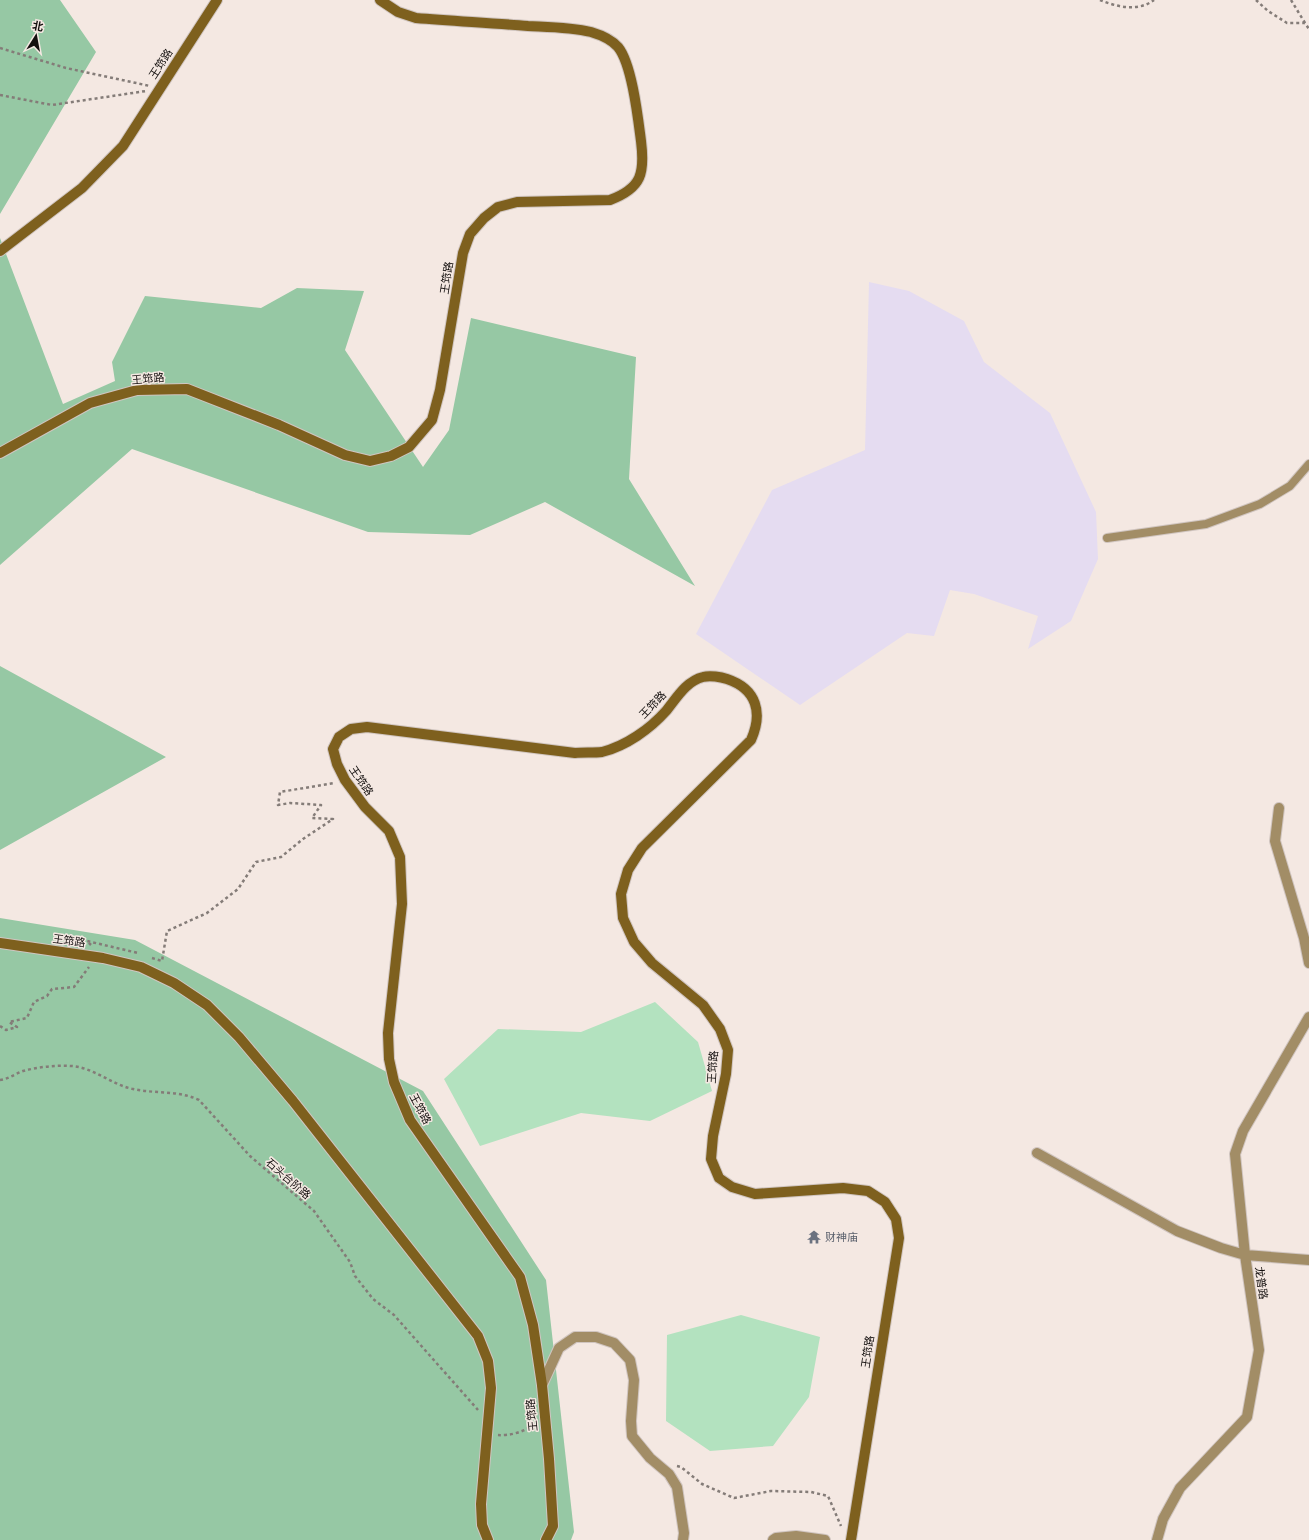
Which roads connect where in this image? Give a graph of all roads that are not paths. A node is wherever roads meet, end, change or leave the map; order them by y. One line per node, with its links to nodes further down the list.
1 (217, 0): 3 (main road, 王筇路)
2 (380, 0): 4 (main road, 王筇路)
3 (0, 251)
4 (0, 454)
5 (1309, 464): 6 (lane)
6 (1107, 538)
7 (1280, 808): 9 (street)
8 (0, 943): 15 (main road, 王筇路)
9 (1309, 963)
10 (1309, 1015): 12 (street, 龙普路)
11 (1037, 1153): 12 (street)
12 (1245, 1255): 13 (street); 21 (street, 龙普路)
13 (1309, 1260)
14 (542, 1386): 16 (main road, 王筇路); 17 (street); 20 (main road, 王筇路)
15 (488, 1540)
16 (546, 1540)
17 (683, 1540)
18 (773, 1540): 19 (street)
19 (825, 1540)
20 (851, 1540)
21 (1157, 1540)

